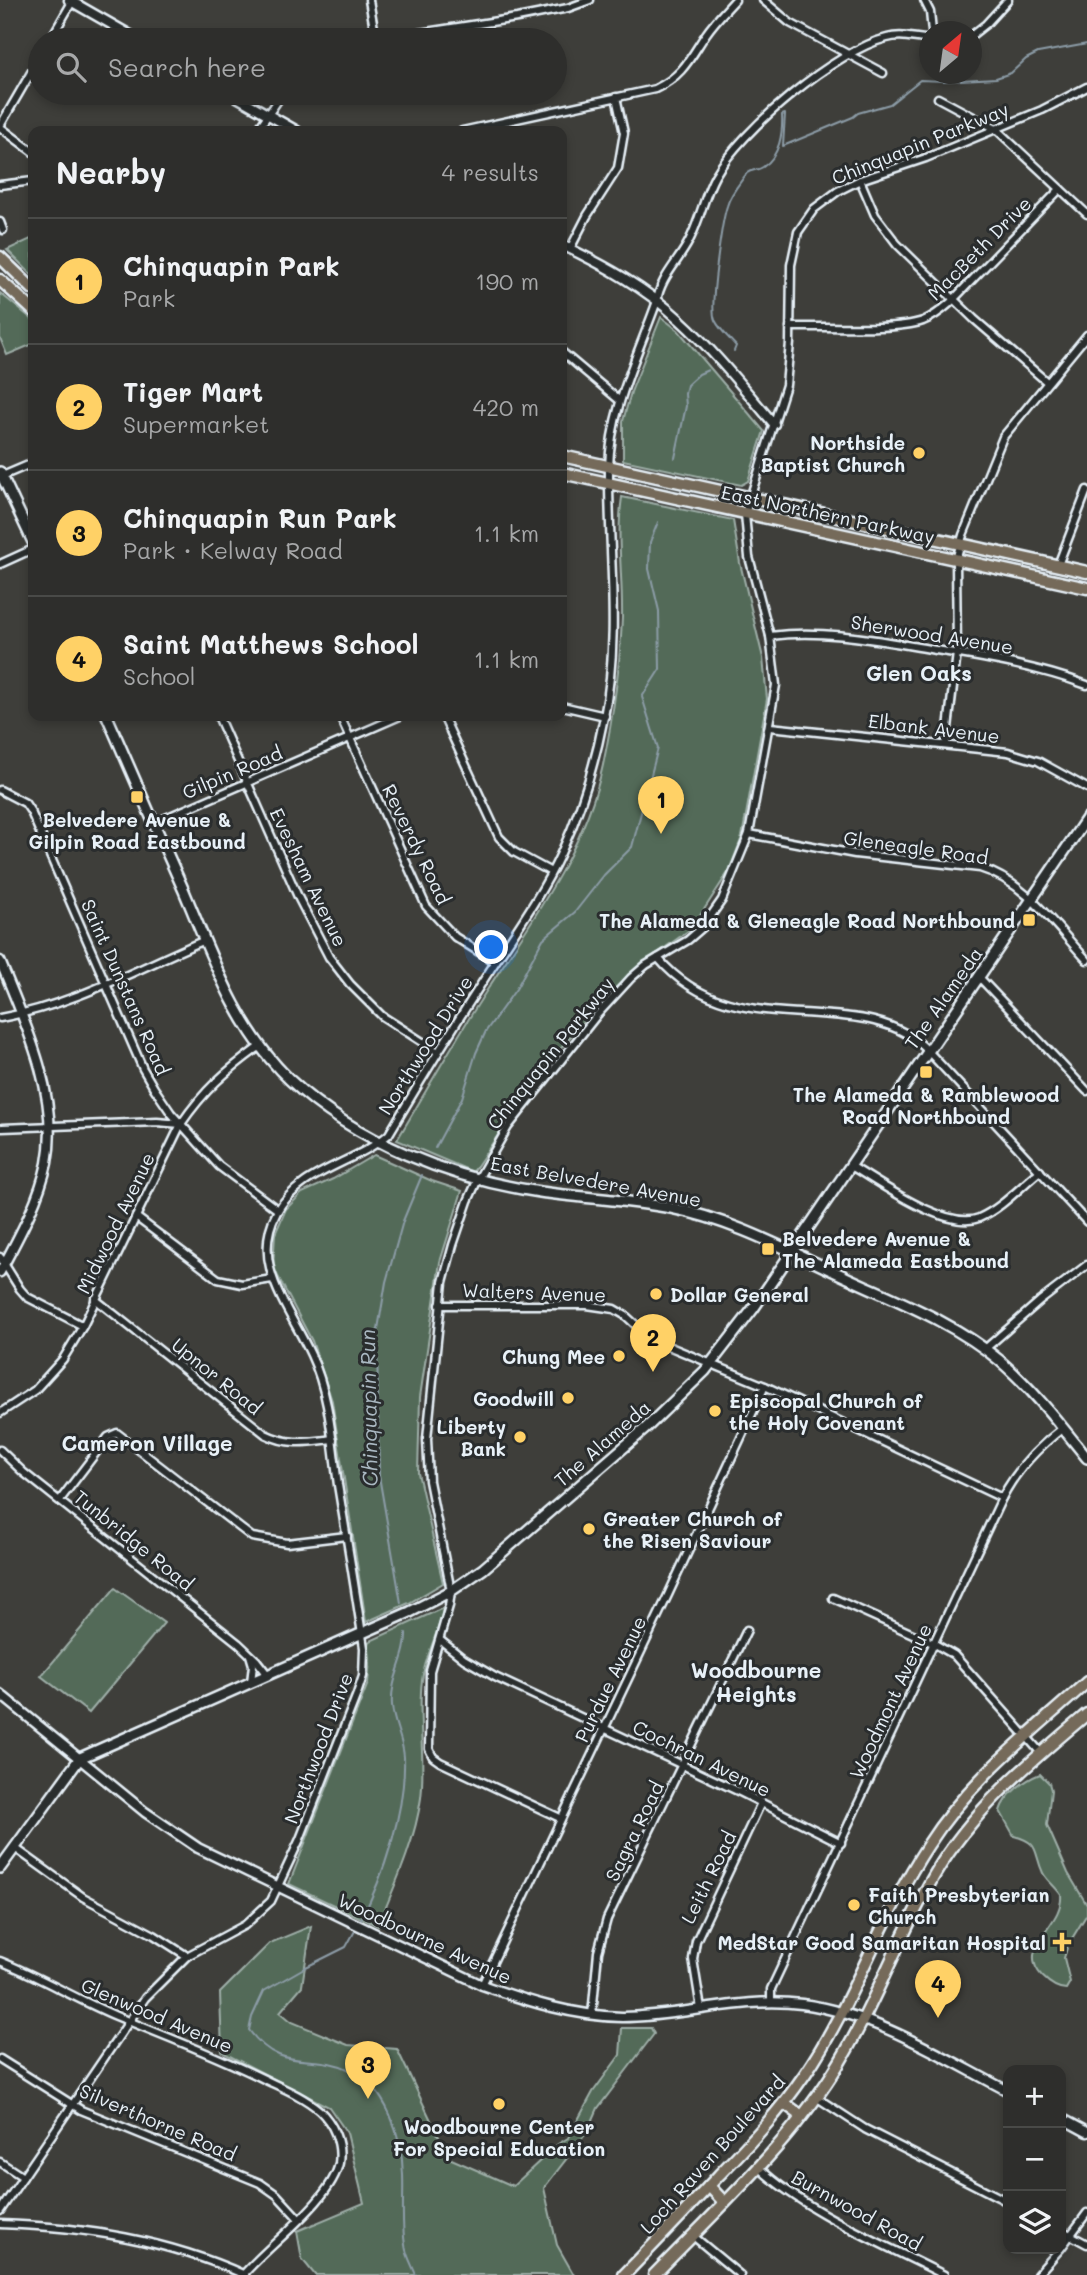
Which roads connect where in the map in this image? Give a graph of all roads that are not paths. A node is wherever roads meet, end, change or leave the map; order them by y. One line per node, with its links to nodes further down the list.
1 (369, 0): 12 (street)
2 (590, 0): 13 (street)
3 (735, 0): 19 (street)
4 (763, 0): 15 (street)
5 (924, 0): 8 (street)
6 (1008, 0): 9 (street)
7 (71, 1): 10 (street); 11 (street)
8 (931, 21)
9 (982, 27)
10 (56, 28)
11 (117, 28)
12 (373, 28)
13 (452, 28)
14 (919, 39): 15 (street, Northwood Drive)
15 (850, 55): 16 (street); 41 (street, Northwood Drive)
16 (883, 73)
17 (28, 78): 24 (street)
18 (1087, 87): 28 (street, Chinquapin Parkway)
19 (616, 97): 27 (street); 35 (street)
20 (938, 99): 28 (street)
21 (251, 105): 23 (street)
22 (274, 105): 23 (street)
23 (267, 114): 25 (street); 26 (street)
24 (0, 126): 29 (street)
25 (260, 126)
26 (288, 126)
27 (485, 126)
28 (996, 129): 30 (street, Chinquapin Parkway); 33 (street)
29 (28, 148)
30 (860, 180): 40 (street); 43 (street, Chinquapin Parkway)
31 (28, 182): 32 (street)
32 (0, 185)
33 (1060, 188): 34 (street); 40 (street, MacBeth Drive)
34 (1087, 214)
35 (567, 246)
36 (567, 248): 41 (street)
37 (0, 257): 39 (main road)
38 (0, 280): 42 (main road)
39 (28, 284)
40 (954, 299): 43 (street, MacBeth Drive); 46 (street)
41 (657, 301): 47 (street, Northwood Drive); 48 (street)
42 (28, 305)
43 (790, 327): 48 (street, Chinquapin Parkway)
44 (1087, 335): 46 (street)
45 (567, 356): 47 (street)
46 (1047, 382): 59 (street)
47 (619, 400): 51 (street, Northwood Drive)
48 (774, 424): 56 (street, Chinquapin Parkway)
49 (567, 457): 51 (main road, East Northern Parkway)
50 (28, 465): 53 (street)
51 (609, 467): 54 (street, Northwood Drive); 56 (main road, East Northern Parkway)
52 (567, 474): 54 (main road, East Northern Parkway)
53 (1, 475): 58 (main road)
54 (610, 485): 57 (main road, East Northern Parkway); 70 (street, Northwood Drive)
55 (1087, 490): 63 (street)
56 (749, 497): 57 (street, Chinquapin Parkway); 59 (main road, East Northern Parkway)
57 (745, 514): 61 (main road, East Northern Parkway); 66 (street, Chinquapin Parkway)
58 (28, 532)
59 (960, 543): 61 (street); 63 (main road, East Northern Parkway)
60 (28, 551): 62 (street)
61 (956, 560): 65 (main road, East Northern Parkway); 67 (street)
62 (0, 565)
63 (1058, 565): 64 (main road, East Northern Parkway)
64 (1087, 572)
65 (1087, 588)
66 (770, 636): 67 (street, Sherwood Avenue); 76 (street, Chinquapin Parkway)
67 (957, 653): 68 (street, Sherwood Avenue); 78 (street)
68 (1087, 685)
69 (567, 707): 70 (street)
70 (605, 716): 85 (street, Northwood Drive)
71 (109, 721): 83 (main road, East Belvedere Avenue)
72 (220, 721): 79 (street, Evesham Avenue)
73 (342, 721): 77 (street, Reverdy Road)
74 (389, 721): 77 (street, Gilpin Road)
75 (445, 721): 85 (street)
76 (770, 727): 78 (street, Elbank Avenue); 84 (street, Chinquapin Parkway)
77 (350, 738): 79 (street, Gilpin Road); 91 (street, Reverdy Road)
78 (946, 745): 80 (street, Elbank Avenue)
79 (247, 783): 83 (street, Gilpin Road); 98 (street, Evesham Avenue)
80 (1087, 788)
81 (0, 790): 93 (street, Saint Dunstans Road)
82 (1087, 818): 86 (main road, The Alameda)
83 (154, 823): 87 (main road, East Belvedere Avenue)
84 (750, 834): 86 (street, Gleneagle Road); 88 (street, Chinquapin Parkway)
85 (551, 872): 91 (street, Northwood Drive)
86 (1031, 900): 89 (street, Gleneagle Road); 92 (main road, The Alameda)
87 (205, 940): 93 (street); 96 (main road, East Belvedere Avenue)
88 (658, 958): 97 (street); 106 (street, Chinquapin Parkway)
89 (1087, 960)
90 (0, 961): 94 (street)
91 (495, 962): 98 (street, Northwood Drive)
92 (979, 977): 97 (main road, The Alameda); 99 (street)
93 (106, 985): 94 (street); 100 (street, Saint Dunstans Road)
94 (22, 1013): 95 (street); 101 (street)
95 (0, 1018)
96 (259, 1046): 100 (street, Midwood Avenue); 103 (main road, East Belvedere Avenue)
97 (928, 1051): 104 (main road, The Alameda); 105 (street)
98 (438, 1052): 103 (street, Northwood Drive)
99 (1087, 1091)
100 (181, 1124): 101 (street); 107 (street, Saint Dunstans Road); 108 (street, Midwood Avenue)
101 (50, 1127): 102 (street); 111 (street)
102 (2, 1128)
103 (380, 1141): 106 (main road, East Belvedere Avenue); 107 (street, Northwood Drive)
104 (851, 1166): 105 (street); 110 (main road, The Alameda)
105 (1040, 1171): 109 (street)
106 (478, 1179): 110 (main road, East Belvedere Avenue); 116 (street, Chinquapin Parkway)
107 (278, 1210): 114 (street, Northwood Drive)
108 (136, 1217): 114 (street); 115 (street, Midwood Avenue)
109 (1087, 1222)
110 (792, 1252): 118 (main road, East Belvedere Avenue); 119 (main road, The Alameda)
111 (2, 1260): 113 (street); 117 (street)
112 (1087, 1265): 118 (street)
113 (0, 1272)
114 (272, 1279): 123 (street, Northwood Drive)
115 (95, 1299): 117 (street, Midwood Avenue); 123 (street, Upnor Road)
116 (440, 1305): 119 (street, Walters Avenue); 129 (street, Chinquapin Parkway)
117 (83, 1326): 121 (street, Midwood Avenue)
118 (985, 1349): 122 (main road, East Belvedere Avenue)
119 (713, 1363): 120 (street, Walters Avenue); 129 (main road, The Alameda)
120 (765, 1386): 126 (street, Walters Avenue); 141 (street, Purdue Avenue)
121 (0, 1413)
122 (1063, 1428): 125 (main road, East Belvedere Avenue); 126 (street, Woodmont Avenue)
123 (333, 1439): 128 (street, Northwood Drive)
124 (0, 1450): 127 (street, Tunbridge Road)
125 (1087, 1458)
126 (1002, 1498): 134 (street, Woodmont Avenue)
127 (60, 1500): 128 (street); 135 (street, Tunbridge Road)
128 (347, 1536): 132 (street, Northwood Drive)
129 (451, 1591): 132 (main road, The Alameda); 133 (street, Chinquapin Parkway)
130 (833, 1598): 134 (street)
131 (747, 1630): 145 (street, Sagra Road)
132 (362, 1633): 136 (main road, The Alameda); 151 (street, Northwood Drive)
133 (440, 1640): 141 (street, Cochran Avenue); 147 (street, Chinquapin Parkway)
134 (934, 1644): 142 (street); 148 (street, Woodmont Avenue)
135 (249, 1653): 136 (street, Tunbridge Road); 137 (street)
136 (268, 1675): 137 (main road, The Alameda)
137 (251, 1682): 144 (main road, The Alameda)
138 (1087, 1682): 142 (main road, Loch Raven Boulevard)
139 (0, 1694): 144 (street, Woodbourne Avenue)
140 (1087, 1714): 143 (main road, Loch Raven Boulevard)
141 (604, 1728): 145 (street, Cochran Avenue); 147 (street, Purdue Avenue)
142 (1026, 1737): 143 (street); 157 (main road, Loch Raven Boulevard)
143 (1041, 1753): 159 (main road, Loch Raven Boulevard)
144 (80, 1758): 149 (main road); 151 (street, Woodbourne Avenue)
145 (683, 1766): 146 (street, Cochran Avenue); 158 (street, Sagra Road)
146 (761, 1803): 148 (street, Cochran Avenue); 156 (street, Leith Road)
147 (560, 1818): 154 (street, Purdue Avenue)
148 (841, 1843): 155 (street, Woodmont Avenue)
149 (15, 1848): 150 (main road); 152 (street)
150 (0, 1868)
151 (278, 1887): 152 (street, Northwood Drive); 154 (street, Woodbourne Avenue)
152 (187, 1956): 160 (street, Northwood Drive)
153 (0, 1961): 160 (street, Glenwood Avenue)
154 (482, 1985): 158 (street, Woodbourne Avenue)
155 (771, 2002): 156 (street, Woodbourne Avenue); 157 (street, Woodbourne Avenue)
156 (701, 2009): 158 (street, Woodbourne Avenue)
157 (842, 2014): 159 (street, Woodbourne Avenue); 164 (main road, Loch Raven Boulevard)
158 (593, 2015)
159 (864, 2020): 162 (street, Woodbourne Avenue); 163 (main road, Loch Raven Boulevard)
160 (127, 2021): 165 (street, Northwood Drive); 177 (street, Glenwood Avenue)
161 (0, 2059): 165 (street, Silverthorne Road)
162 (1003, 2088)
163 (816, 2098): 166 (main road, Loch Raven Boulevard); 173 (street)
164 (785, 2103): 166 (main road); 172 (main road, Loch Raven Boulevard)
165 (72, 2104): 171 (street, Northwood Drive); 177 (street, Silverthorne Road)
166 (802, 2116): 170 (main road, Loch Raven Boulevard)
167 (1066, 2121): 168 (street)
168 (1087, 2132)
169 (0, 2162): 171 (street)
170 (758, 2167): 174 (main road, Loch Raven Boulevard); 189 (street, Burnwood Road)
171 (23, 2178): 175 (street, Northwood Drive)
172 (709, 2186): 174 (main road); 186 (main road, Loch Raven Boulevard)
173 (1003, 2199)
174 (724, 2202): 180 (main road, Loch Raven Boulevard)
175 (0, 2211)
176 (1087, 2213): 181 (street)
177 (299, 2219): 185 (street, Glenwood Avenue)
178 (0, 2224): 185 (street)
179 (1066, 2232): 181 (street)
180 (692, 2235): 187 (main road, Loch Raven Boulevard); 188 (street)
181 (1071, 2235): 182 (street); 183 (street)
182 (1066, 2241)
183 (1087, 2244)
184 (1055, 2254): 190 (street)
185 (244, 2275)
186 (624, 2275)
187 (654, 2275)
188 (740, 2275)
189 (944, 2275)
190 (1037, 2275)

